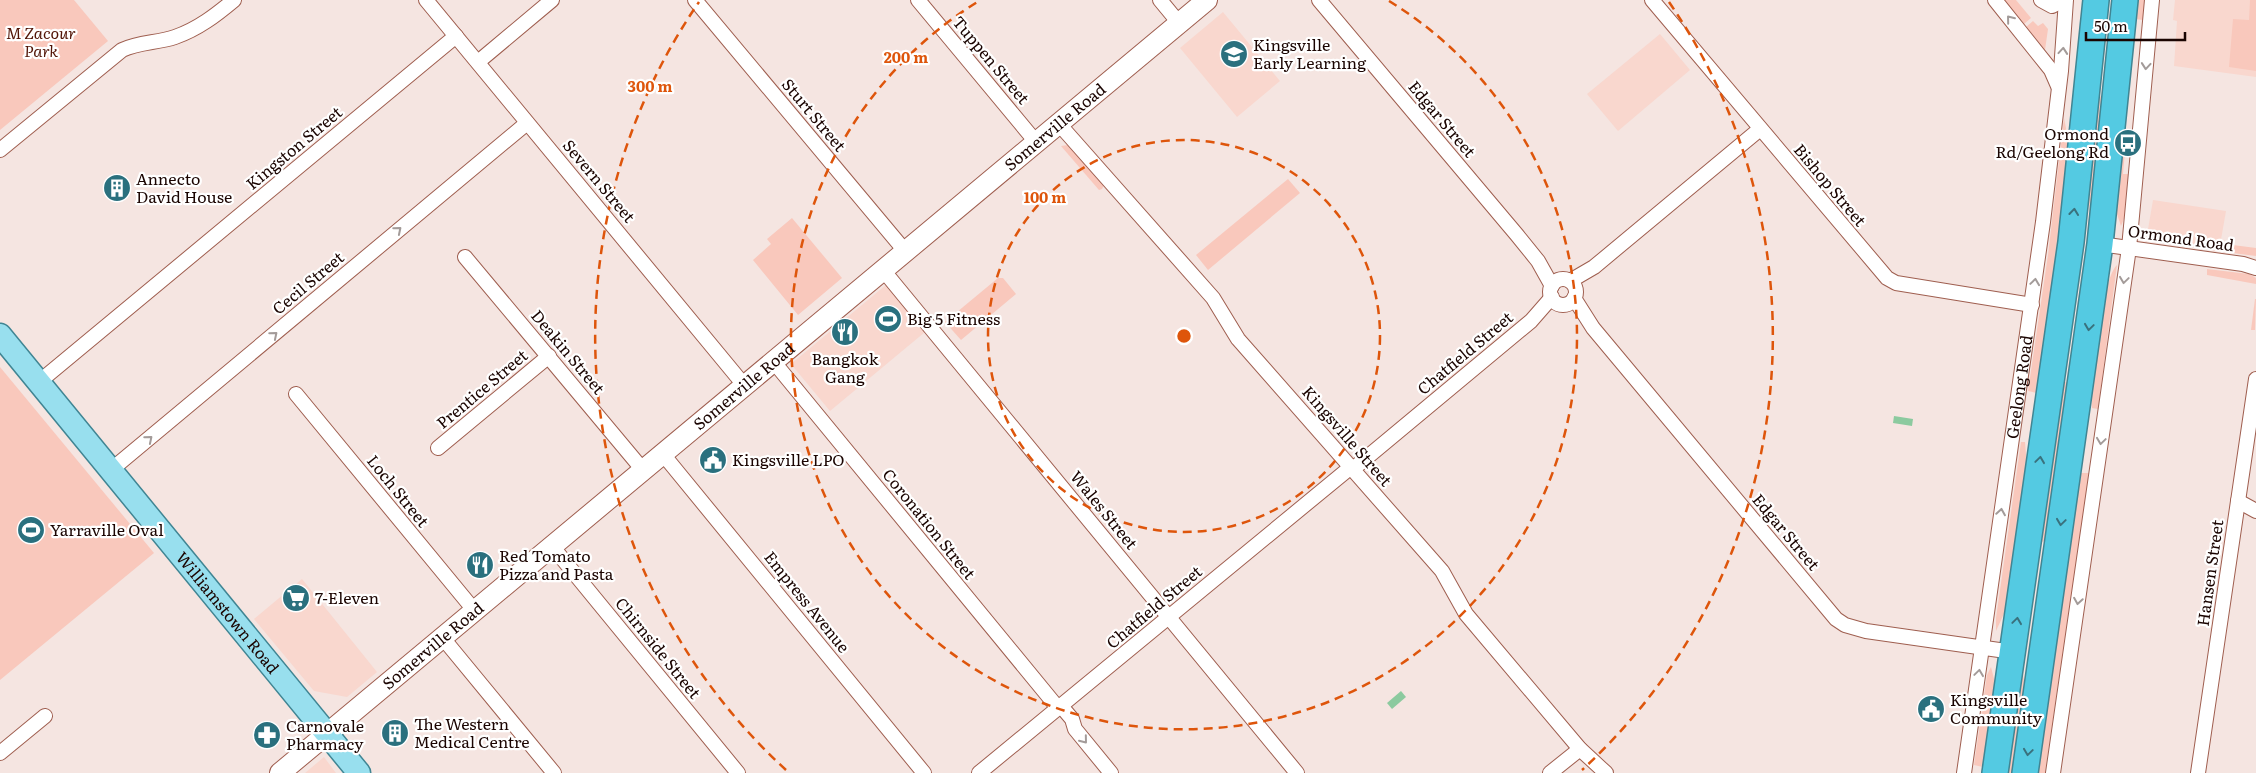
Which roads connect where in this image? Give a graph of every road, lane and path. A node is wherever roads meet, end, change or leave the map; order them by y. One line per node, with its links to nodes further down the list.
1 (234, 0): 24 (street)
2 (426, 0): 17 (street, Severn Street)
3 (552, 0): 18 (street)
4 (695, 0): 28 (street, Sturt Street)
5 (918, 0): 23 (street, Tuppen Street)
6 (1160, 0): 16 (street)
7 (1207, 0): 16 (main road, Somerville Road)
8 (1319, 0): 32 (street, Edgar Street)
9 (1652, 0): 22 (street, Bishop Street)
10 (1995, 0): 19 (street, one-way to 10)
11 (2041, 0): 12 (street)
12 (2065, 0): 19 (street, Geelong Road, one-way to 12)
13 (2096, 0): 25 (highway, Geelong Road, one-way to 13)
14 (2125, 0): 26 (highway)
15 (2152, 0): 27 (street, one-way to 27)
16 (1179, 23): 21 (main road, Somerville Road)
17 (456, 36): 18 (street, Severn Street); 38 (street, Kingston Street)
18 (478, 62): 20 (street, Severn Street)
19 (2058, 86): 33 (street, Geelong Road, one-way to 19)
20 (527, 123): 39 (street, Severn Street); 44 (street, Cecil Street, one-way to 20)
21 (1059, 124): 23 (main road, Somerville Road); 43 (street, Kingsville Street)
22 (1760, 129): 32 (street, Chatfield Street); 33 (street, Bishop Street)
23 (1036, 142): 28 (main road, Somerville Road)
24 (0, 150)
25 (2071, 242): 26 (highway); 53 (highway, Geelong Road, one-way to 25)
26 (2100, 244): 27 (street, Ormond Road); 54 (highway, one-way to 54)
27 (2129, 248): 30 (street, Ormond Road); 73 (street, one-way to 73)
28 (906, 251): 31 (main road, Somerville Road)
29 (465, 257): 35 (street, Deakin Street)
30 (2256, 268)
31 (883, 270): 36 (main road, Somerville Road); 50 (street, Wales Street)
32 (1564, 292): 43 (street, Chatfield Street); 52 (street, Edgar Street)
33 (2032, 305): 52 (street, Geelong Road, one-way to 33)
34 (0, 335): 38 (main road, Williamstown Road)
35 (549, 356): 41 (street, Prentice Street); 45 (street, Deakin Street)
36 (773, 361): 39 (main road, Somerville Road); 55 (street, Coronation Street)
37 (2256, 379): 46 (street, Hansen Street)
38 (38, 382): 44 (main road, Williamstown Road)
39 (744, 385): 42 (main road, Somerville Road)
40 (296, 394): 49 (street, Loch Street)
41 (438, 448)
42 (662, 453): 45 (main road, Somerville Road); 64 (street, Empress Avenue)
43 (1352, 468): 50 (street, Chatfield Street); 58 (street, Kingsville Street)
44 (112, 470): 57 (main road, Williamstown Road)
45 (643, 470): 48 (main road, Somerville Road)
46 (2238, 501): 47 (street); 74 (street, Hansen Street)
47 (2256, 511)
48 (552, 546): 49 (main road, Somerville Road); 63 (street, Chirnside Street)
49 (474, 610): 51 (main road, Somerville Road)
50 (1169, 617): 55 (street, Chatfield Street); 67 (street, Wales Street)
51 (442, 637): 57 (main road, Somerville Road); 62 (street)
52 (1983, 648): 53 (street, Edgar Street); 70 (street, Geelong Road, one-way to 52)
53 (2013, 652): 54 (highway); 71 (highway, Geelong Road)
54 (2043, 656): 72 (highway, one-way to 72)
55 (1059, 707): 65 (street, Chatfield Street); 66 (street, Coronation Street, one-way to 66)
56 (45, 716): 59 (street)
57 (327, 733): 60 (main road, Somerville Road); 61 (main road, Williamstown Road)
58 (1580, 748): 68 (street); 69 (street, Kingsville Street)
59 (0, 753)
60 (280, 773)
61 (359, 773)
62 (554, 773)
63 (738, 773)
64 (924, 773)
65 (979, 773)
66 (1111, 773)
67 (1297, 773)
68 (1550, 773)
69 (1606, 773)
70 (1964, 773)
71 (1995, 773)
72 (2025, 773)
73 (2053, 773)
74 (2198, 773)

